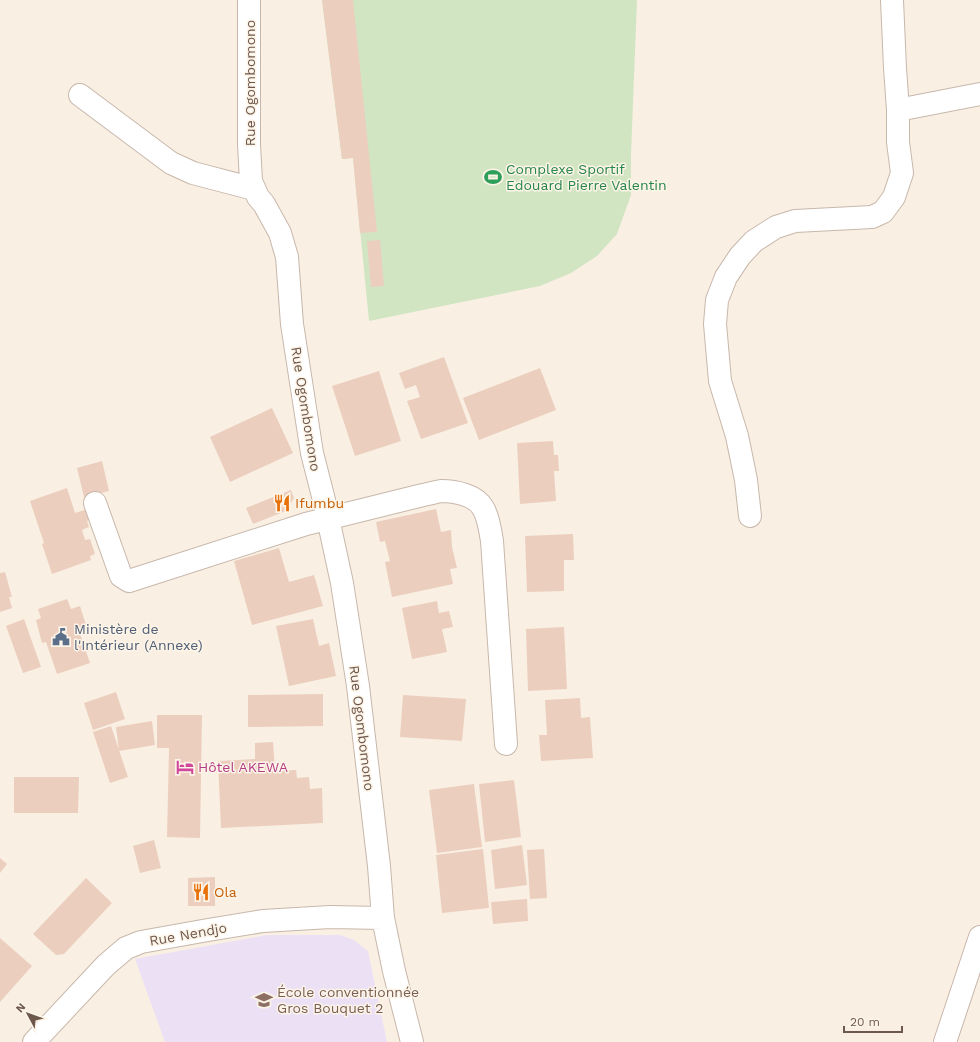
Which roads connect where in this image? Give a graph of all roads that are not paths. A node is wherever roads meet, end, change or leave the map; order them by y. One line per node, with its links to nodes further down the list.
1 (249, 0): 6 (street, Rue Ogombomono)
2 (892, 0): 5 (street)
3 (980, 94): 5 (street)
4 (80, 95): 6 (street)
5 (898, 110): 8 (street)
6 (254, 189): 9 (street, Rue Ogombomono)
7 (95, 503): 9 (street)
8 (750, 516)
9 (328, 518): 10 (street); 11 (street, Rue Ogombomono)
10 (506, 744)
11 (383, 918): 13 (street, Rue Nendjo); 14 (street, Rue Ogombomono)
12 (980, 937): 15 (street)
13 (34, 1042)
14 (412, 1042)
15 (945, 1042)

